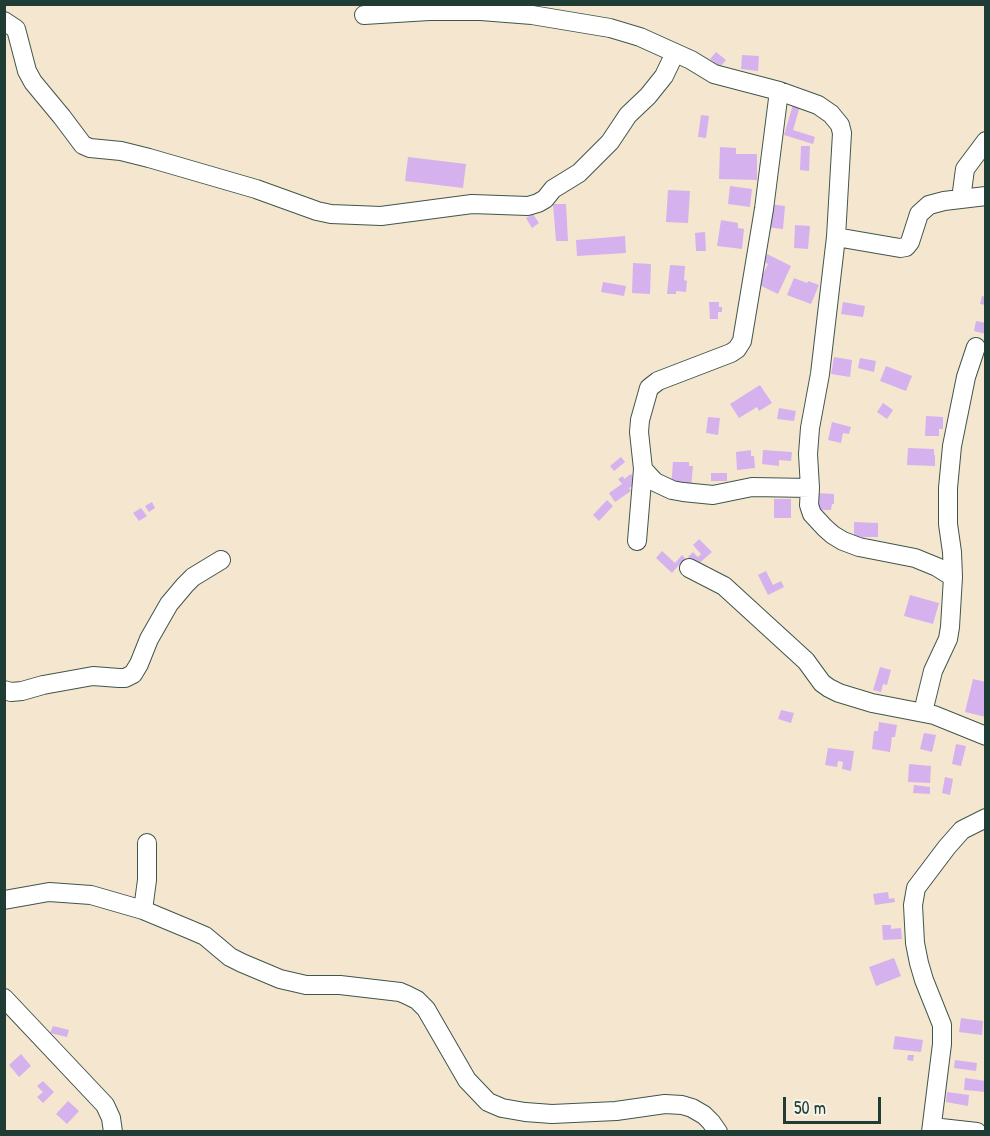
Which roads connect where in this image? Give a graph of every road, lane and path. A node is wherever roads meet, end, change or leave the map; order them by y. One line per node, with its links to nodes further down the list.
1 (364, 15): 3 (street)
2 (4, 21): 3 (street)
3 (675, 52): 4 (street)
4 (780, 91): 8 (street); 10 (street)
5 (986, 141): 7 (street)
6 (986, 195): 7 (street)
7 (961, 199): 8 (street)
8 (836, 237): 11 (street)
9 (976, 347): 15 (street)
10 (643, 469): 11 (street); 12 (street)
11 (810, 489): 15 (street)
12 (637, 541)
13 (221, 560): 16 (street)
14 (689, 567): 17 (street)
15 (953, 577): 17 (street)
16 (4, 690)
17 (923, 712): 18 (street)
18 (986, 736)
19 (986, 818): 24 (street)
20 (147, 843): 22 (street)
21 (4, 900): 22 (street)
22 (143, 910): 26 (street)
23 (4, 998): 25 (street)
24 (931, 1129): 27 (street)
25 (113, 1131)
26 (718, 1131)
27 (977, 1131)

